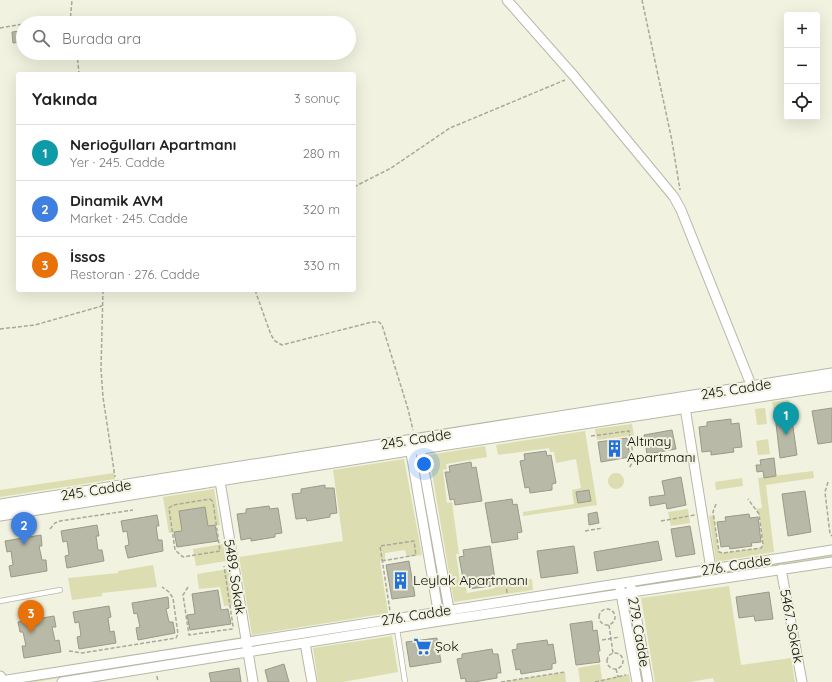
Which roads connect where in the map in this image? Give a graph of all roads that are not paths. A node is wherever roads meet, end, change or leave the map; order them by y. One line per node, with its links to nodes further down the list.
1 (507, 0): 4 (street)
2 (832, 374): 4 (street, 245. Cadde)
3 (832, 385): 4 (street, 245. Cadde)
4 (754, 392): 5 (street, 245. Cadde)
5 (684, 402): 6 (street, 245. Cadde); 12 (street)
6 (415, 442): 7 (street, 245. Cadde); 20 (street); 21 (street)
7 (219, 476): 8 (street, 245. Cadde); 9 (street, 245. Cadde); 25 (street, 5489. Sokak)
8 (0, 505)
9 (0, 515)
10 (832, 550): 12 (street, 276. Cadde)
11 (832, 562): 13 (street, 276. Cadde)
12 (711, 569): 14 (street, 276. Cadde)
13 (781, 569): 17 (street, 276. Cadde); 35 (street, 5467. Sokak)
14 (630, 581): 15 (street, 276. Cadde); 17 (street, 279. Cadde)
15 (619, 583): 18 (street, 279. Cadde); 20 (street, 276. Cadde)
16 (60, 590): 19 (lane)
17 (632, 592): 18 (street, 276. Cadde); 34 (street, 279. Cadde)
18 (621, 594): 22 (street, 276. Cadde); 33 (street, 279. Cadde)
19 (0, 601)
20 (449, 610): 21 (street, 276. Cadde); 22 (street)
21 (438, 611): 23 (street); 25 (street, 276. Cadde)
22 (451, 620): 23 (street, 276. Cadde)
23 (440, 622): 24 (street, 276. Cadde)
24 (397, 629): 26 (street, 276. Cadde); 32 (lane)
25 (246, 642): 27 (street, 5489. Sokak); 28 (street, 276. Cadde)
26 (305, 643): 27 (street, 276. Cadde); 31 (street)
27 (248, 652): 29 (street, 276. Cadde); 30 (street, 5489. Sokak)
28 (1, 680)
29 (62, 682)
30 (253, 682)
31 (312, 682)
32 (405, 682)
33 (637, 682)
34 (648, 682)
35 (802, 682)

